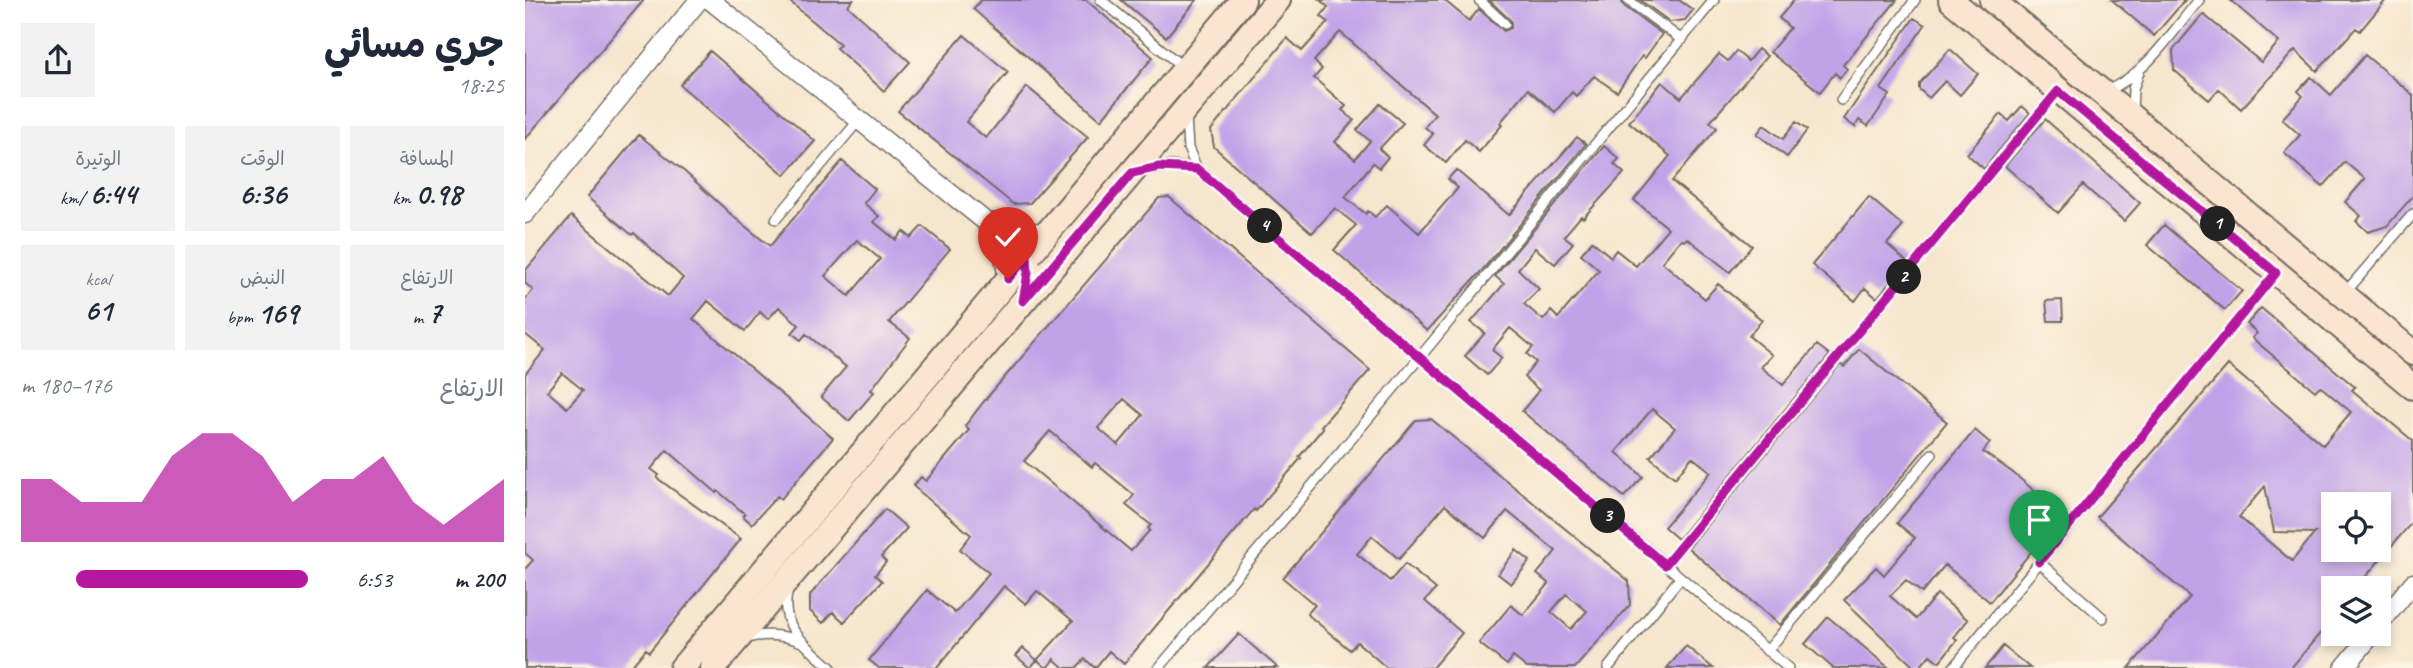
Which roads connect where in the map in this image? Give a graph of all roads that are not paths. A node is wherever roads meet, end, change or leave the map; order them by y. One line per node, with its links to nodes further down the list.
1 (699, 0): 26 (street)
2 (710, 0): 22 (street)
3 (1101, 0): 15 (lane)
4 (1243, 0): 15 (main road)
5 (1278, 0): 20 (main road)
6 (1479, 0): 13 (lane)
7 (1628, 0): 14 (lane)
8 (1714, 0): 14 (lane)
9 (1915, 0): 19 (lane)
10 (1951, 0): 17 (main road)
11 (1991, 0): 18 (main road)
12 (2199, 0): 16 (lane)
13 (1505, 24)
14 (1682, 40): 36 (lane)
15 (1185, 70): 29 (main road)
16 (2139, 70): 18 (lane); 21 (lane)
17 (2058, 91): 31 (main road); 40 (lane)
18 (2102, 92): 21 (main road)
19 (1842, 100)
20 (1187, 106): 23 (lane); 24 (main road)
21 (2133, 118): 33 (main road)
22 (859, 120): 27 (lane); 28 (street)
23 (1197, 169): 24 (lane); 36 (lane)
24 (1132, 173): 34 (main road)
25 (2413, 214): 33 (lane)
26 (525, 215)
27 (776, 219)
28 (991, 226): 29 (street); 30 (main road); 32 (street)
29 (1047, 232): 30 (main road)
30 (1027, 256): 32 (main road); 34 (main road)
31 (2276, 273): 37 (main road); 39 (lane)
32 (1008, 279): 50 (main road)
33 (2343, 295): 35 (main road)
34 (1023, 301): 41 (main road)
35 (2413, 353)
36 (1420, 357): 40 (lane); 53 (lane)
37 (2413, 387)
38 (1932, 454): 49 (lane)
39 (2039, 562): 45 (lane); 56 (lane)
40 (1665, 565): 42 (lane)
41 (792, 577): 46 (lane); 47 (main road)
42 (1680, 578): 49 (lane); 54 (lane)
43 (2413, 583): 44 (street)
44 (2391, 610)
45 (2103, 618)
46 (804, 643): 47 (lane); 52 (lane)
47 (732, 645): 51 (main road)
48 (2362, 646): 57 (street)
49 (1767, 650): 55 (lane)
50 (682, 668)
51 (713, 668)
52 (831, 668)
53 (1160, 668)
54 (1608, 668)
55 (1788, 668)
56 (1953, 668)
57 (2344, 668)

